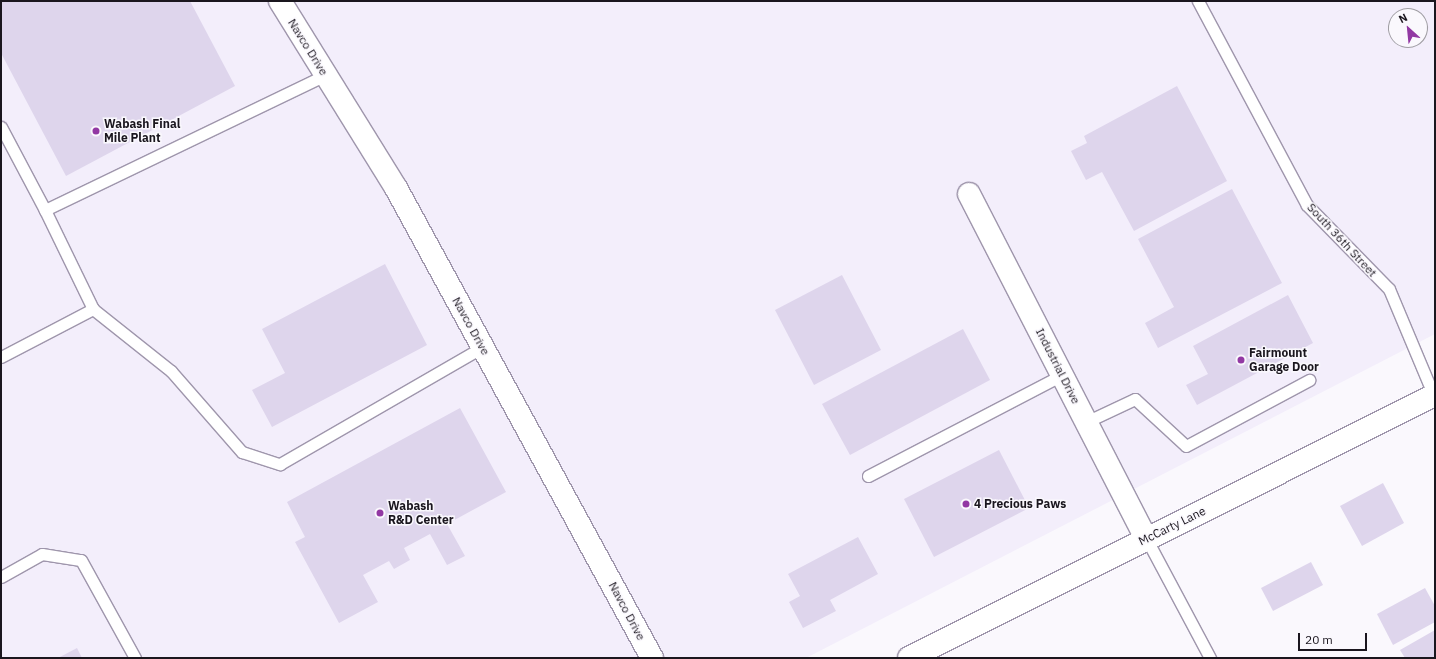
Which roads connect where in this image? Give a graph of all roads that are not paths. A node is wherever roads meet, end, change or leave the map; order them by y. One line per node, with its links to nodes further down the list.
1 (280, 1): 3 (street, Navco Drive)
2 (1198, 1): 12 (lane, South 36th Street)
3 (326, 75): 6 (lane); 8 (street, Navco Drive)
4 (1, 127): 6 (lane)
5 (969, 194): 10 (street, Industrial Drive)
6 (46, 210): 7 (lane)
7 (93, 309): 8 (lane); 9 (lane)
8 (483, 347): 18 (street, Navco Drive)
9 (1, 357)
10 (1062, 375): 13 (street, Industrial Drive); 14 (lane)
11 (1309, 380): 13 (lane)
12 (1434, 396): 15 (street, McCarty Lane)
13 (1086, 422): 15 (street, Industrial Drive)
14 (868, 476)
15 (1146, 538): 19 (street, McCarty Lane); 20 (lane)
16 (1, 577): 17 (lane)
17 (134, 658)
18 (652, 658)
19 (909, 658)
20 (1210, 658)

